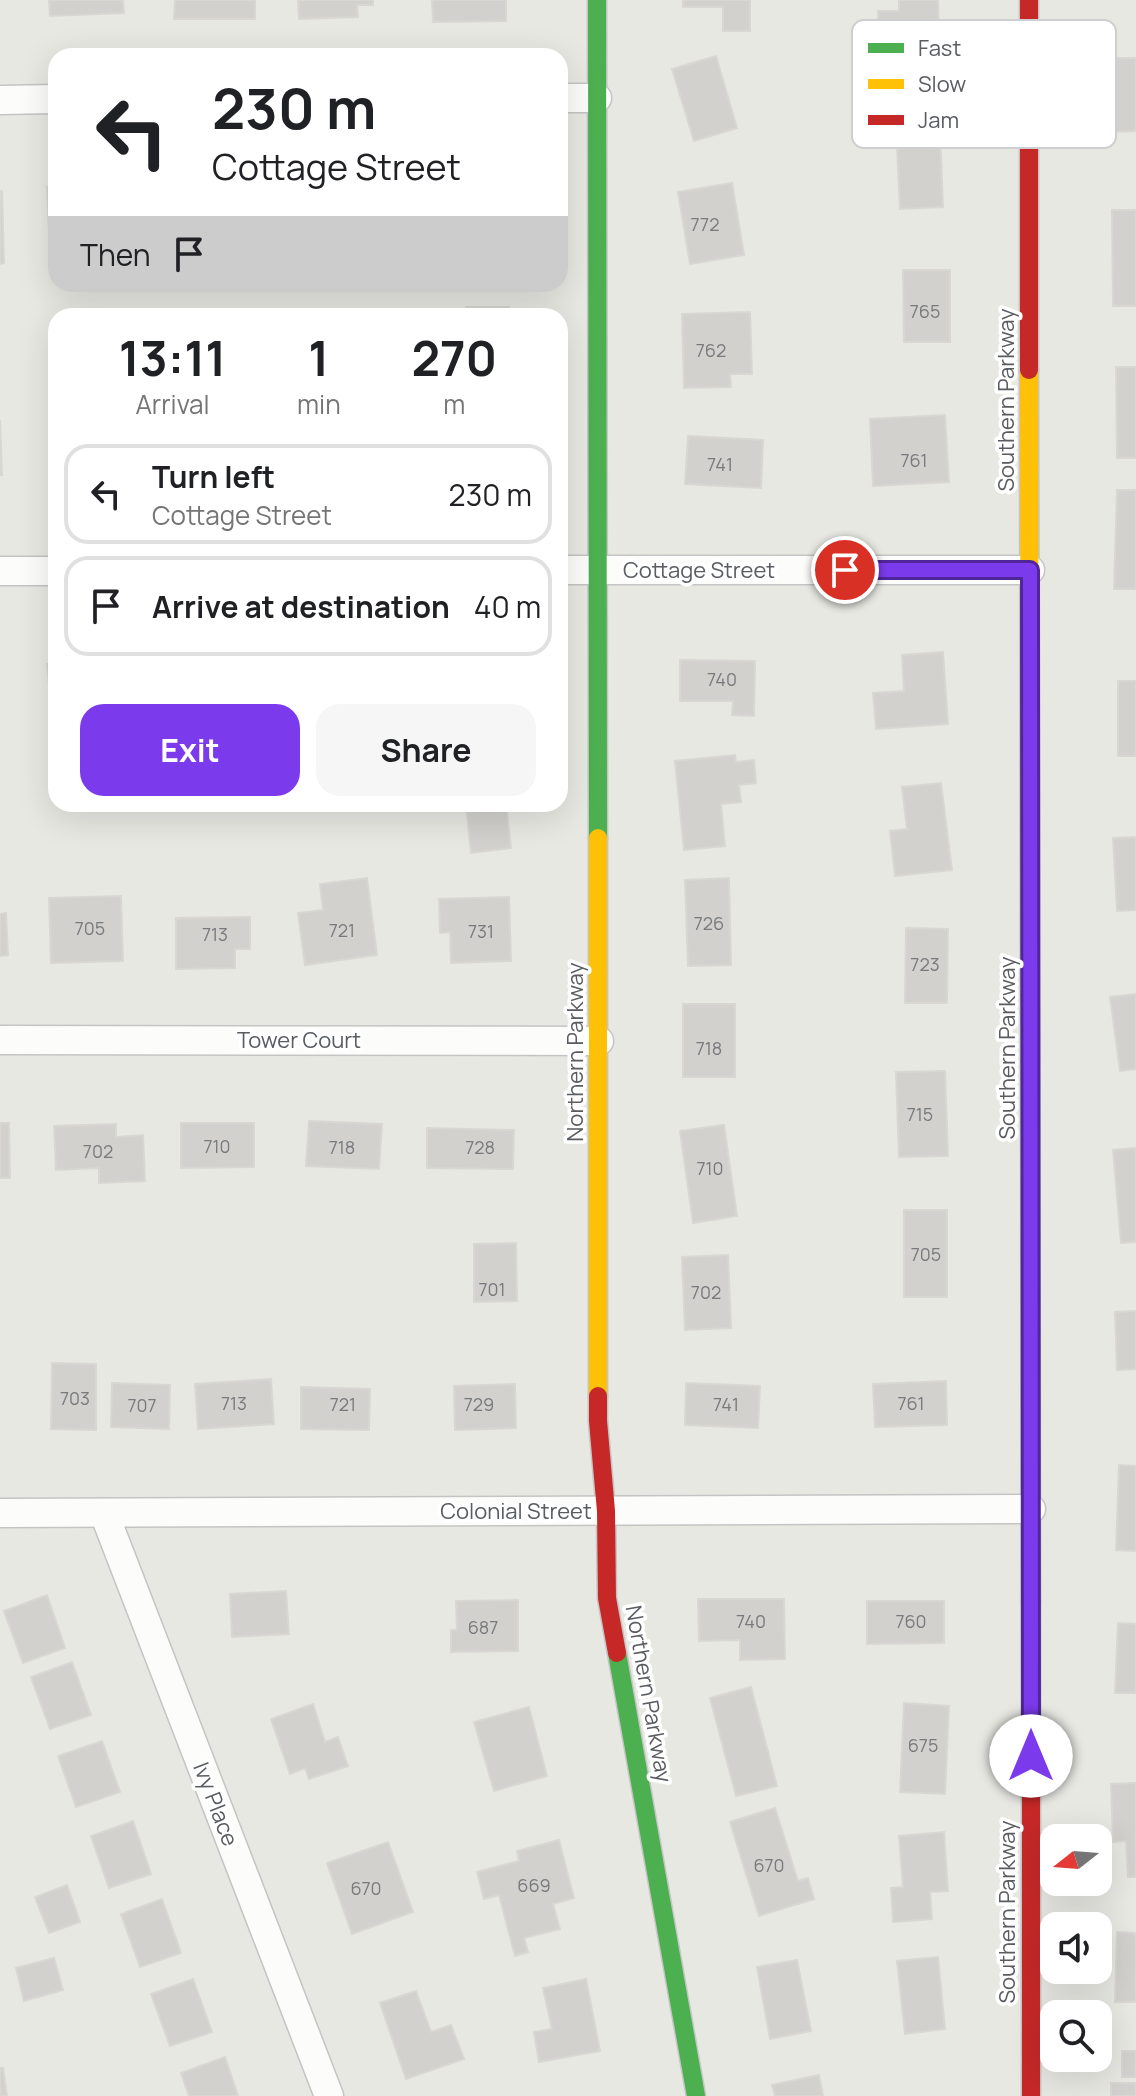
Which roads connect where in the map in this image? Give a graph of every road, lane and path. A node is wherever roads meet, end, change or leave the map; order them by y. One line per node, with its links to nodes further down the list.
1 (597, 0): 5 (street, Northern Parkway)
2 (1029, 0): 3 (street, Southern Parkway)
3 (1029, 20)
4 (568, 98): 5 (street)
5 (597, 98): 10 (street, Northern Parkway)
6 (48, 99): 7 (street)
7 (0, 100)
8 (1029, 148): 11 (street, Southern Parkway)
9 (568, 570): 10 (street, Cottage Street)
10 (598, 570): 11 (street, Cottage Street); 15 (street, Northern Parkway)
11 (1030, 570): 16 (street, Southern Parkway)
12 (0, 571): 13 (street)
13 (48, 571)
14 (0, 1040): 15 (street, Tower Court)
15 (599, 1041): 17 (street, Northern Parkway)
16 (1031, 1509): 17 (street, Colonial Street); 22 (street, Southern Parkway)
17 (606, 1511): 19 (street, Colonial Street); 21 (street, Northern Parkway)
18 (0, 1513): 19 (street, Colonial Street)
19 (104, 1513): 20 (street, Ivy Place)
20 (329, 2096)
21 (696, 2096)
22 (1031, 2096)

